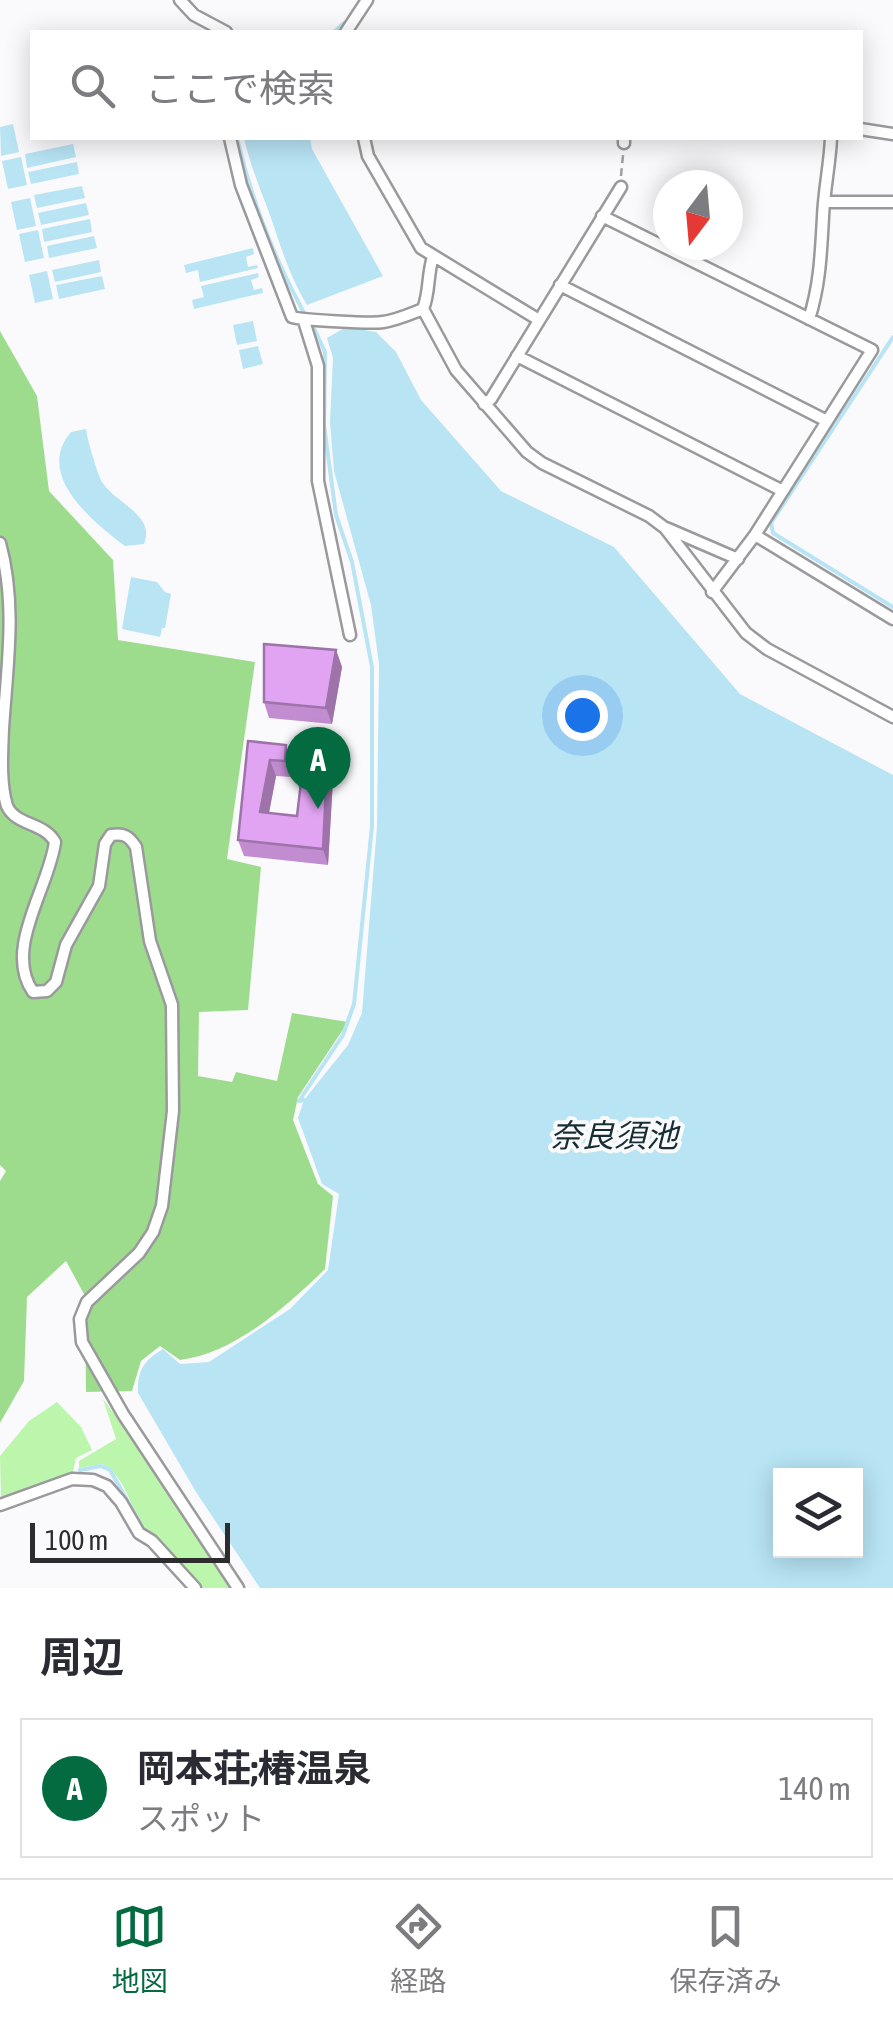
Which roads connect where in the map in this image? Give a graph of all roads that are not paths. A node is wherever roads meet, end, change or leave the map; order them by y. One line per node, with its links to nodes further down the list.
1 (180, 0): 3 (street)
2 (367, 0): 4 (street)
3 (222, 30)
4 (347, 30)
5 (863, 129): 6 (street)
6 (893, 134)
7 (230, 140): 19 (street)
8 (364, 140): 14 (street)
9 (831, 140): 11 (street)
10 (620, 186): 13 (street)
11 (825, 202): 12 (street); 17 (street)
12 (893, 202)
13 (602, 216): 15 (street); 17 (street)
14 (433, 257): 16 (street); 18 (street)
15 (560, 285): 18 (street); 22 (street)
16 (423, 310): 19 (street); 21 (street)
17 (809, 319): 22 (street)
18 (539, 320): 20 (street)
19 (304, 321): 30 (street)
20 (517, 356): 21 (street); 23 (street)
21 (484, 404): 24 (street)
22 (827, 421): 23 (street)
23 (783, 491): 25 (street)
24 (665, 528): 27 (street); 28 (street)
25 (756, 535): 27 (street); 29 (street)
26 (0, 543): 34 (street)
27 (738, 559): 28 (street)
28 (712, 592): 31 (street)
29 (893, 619)
30 (350, 634)
31 (893, 717)
32 (0, 1505): 33 (street)
33 (195, 1588)
34 (238, 1588)

